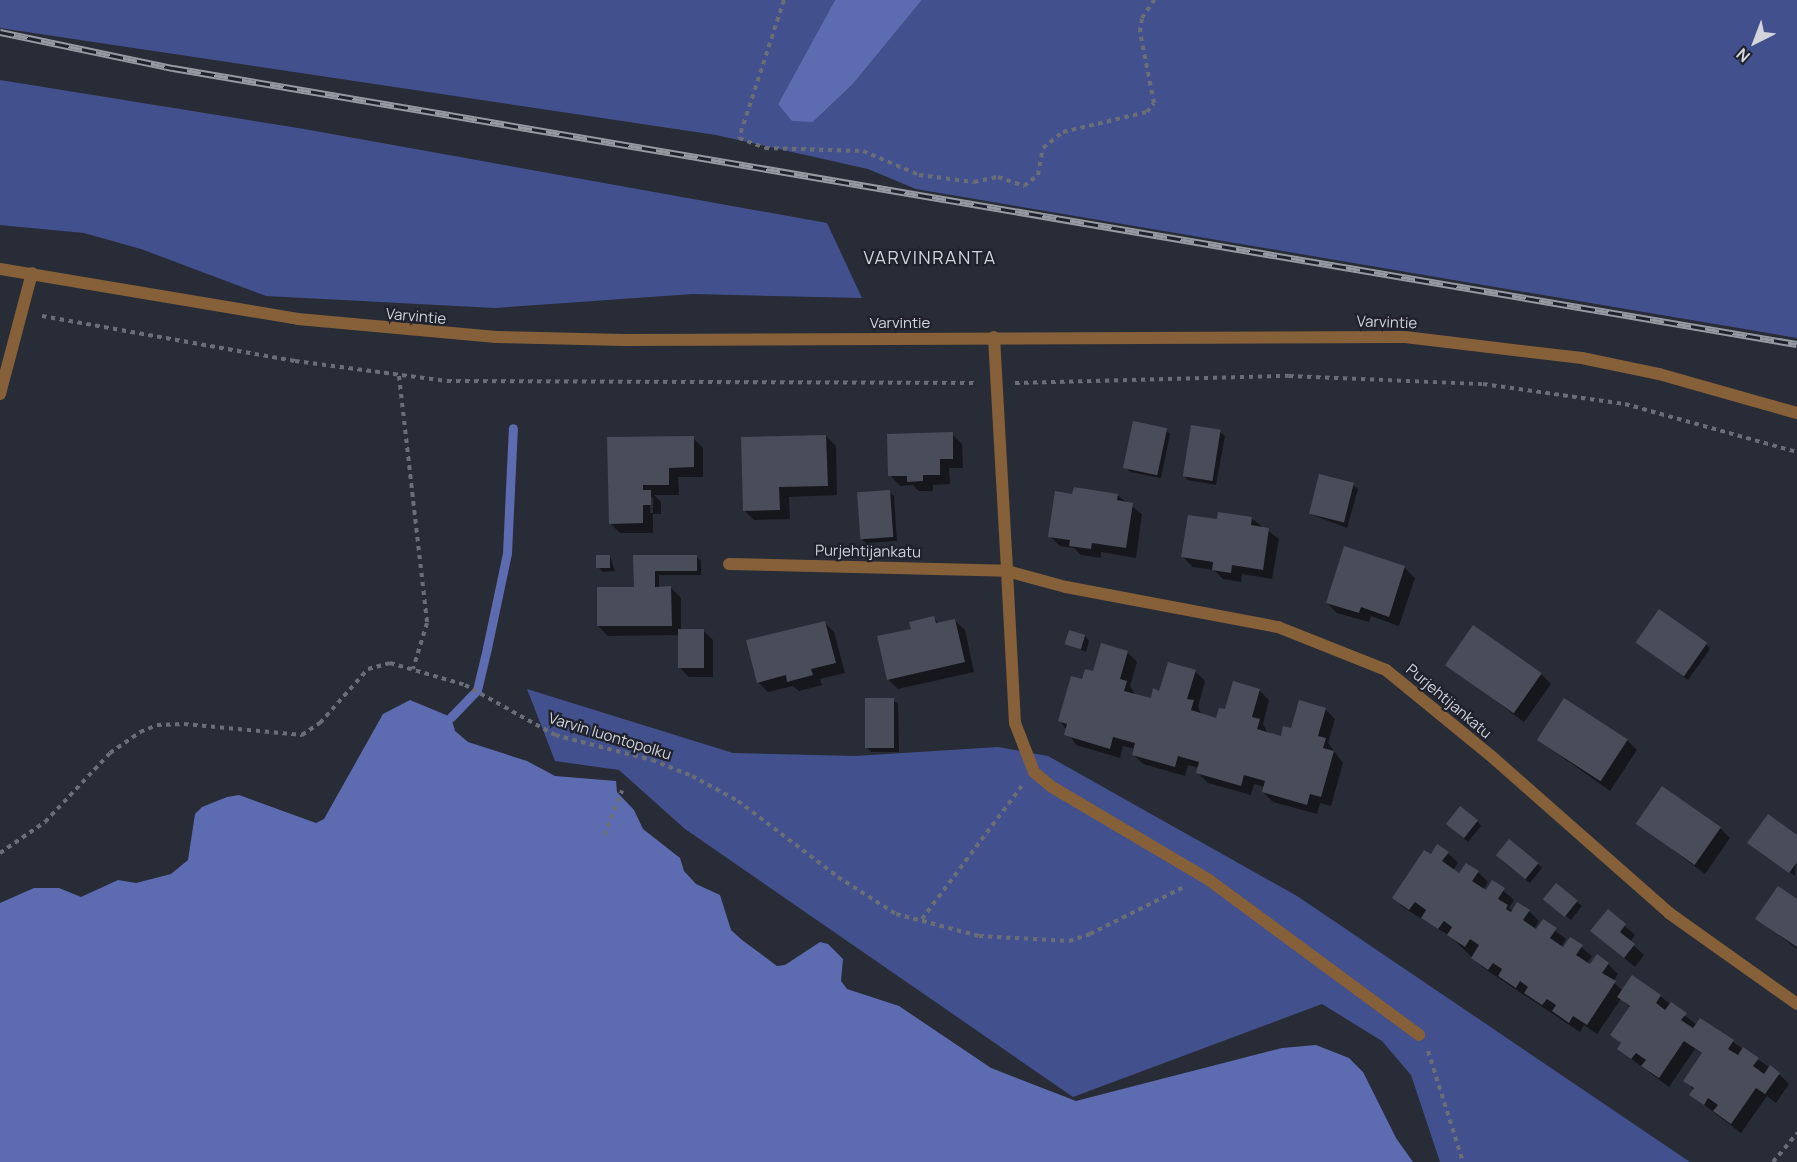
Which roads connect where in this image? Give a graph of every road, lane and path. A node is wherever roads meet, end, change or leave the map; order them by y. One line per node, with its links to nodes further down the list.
1 (784, 0): 2 (path)
2 (1154, 0)
3 (0, 269): 4 (street, Varvintie)
4 (32, 273): 5 (street); 6 (street, Varvintie)
5 (22, 312): 7 (path); 9 (street)
6 (994, 337): 8 (street); 10 (street, Varvintie)
7 (399, 376): 8 (path); 14 (path)
8 (997, 384): 11 (path); 13 (street)
9 (0, 394)
10 (1797, 412)
11 (1797, 452)
12 (729, 564): 13 (street, Purjehtijankatu)
13 (1007, 571): 15 (street); 21 (street, Purjehtijankatu)
14 (413, 669): 18 (path, Varvin luontopolku); 20 (path, Varvin luontopolku)
15 (1034, 772): 19 (street); 20 (path)
16 (622, 791): 17 (path)
17 (604, 835)
18 (0, 853)
19 (1209, 880): 20 (path, Varvin luontopolku); 22 (street)
20 (922, 919)
21 (1797, 1004)
22 (1419, 1035): 24 (path)
23 (1797, 1133): 25 (path)
24 (1463, 1162)
25 (1773, 1162)

